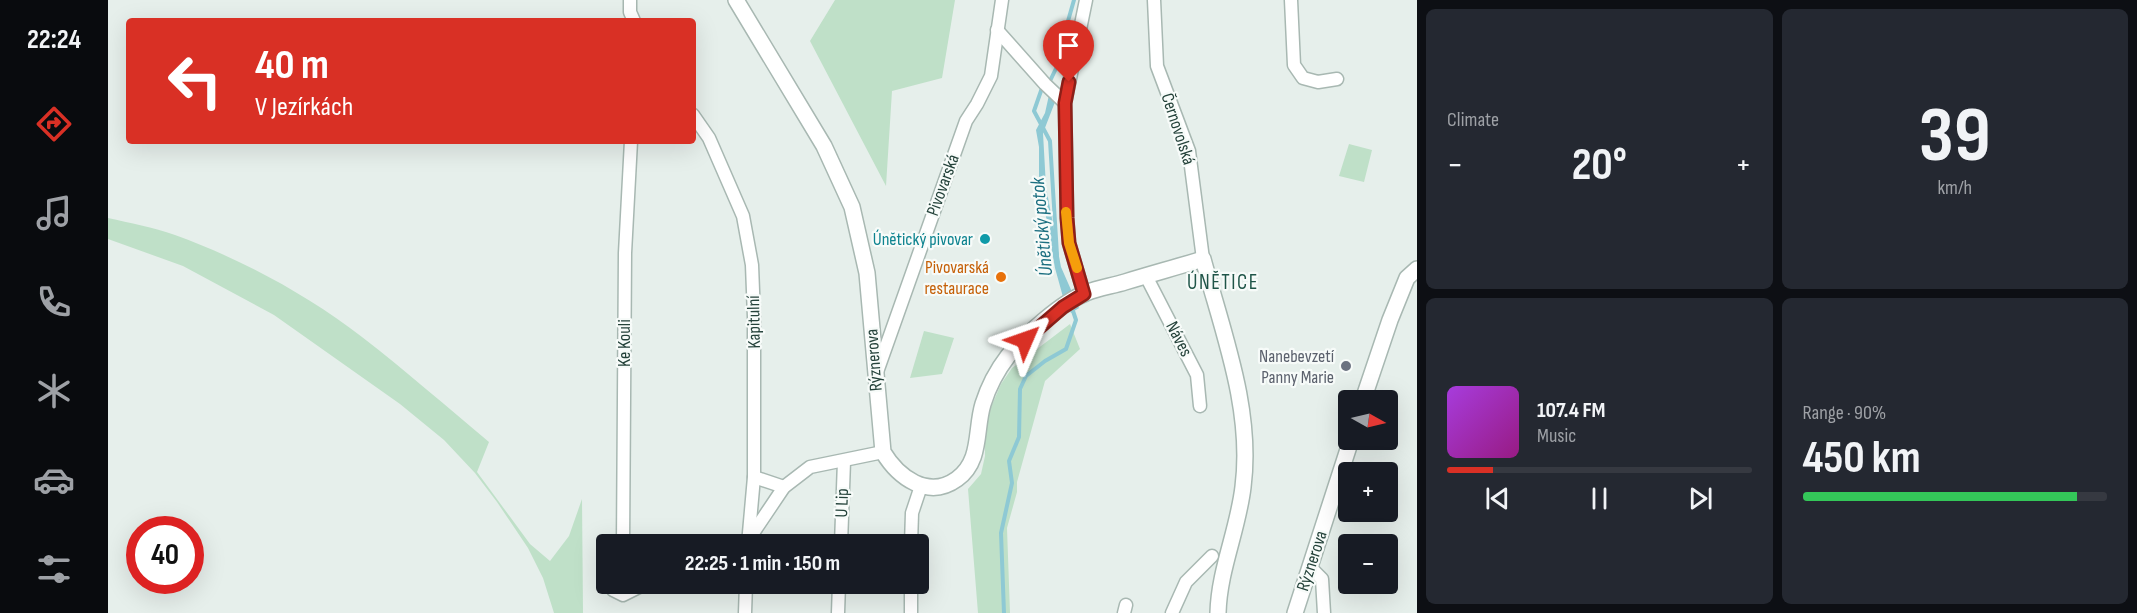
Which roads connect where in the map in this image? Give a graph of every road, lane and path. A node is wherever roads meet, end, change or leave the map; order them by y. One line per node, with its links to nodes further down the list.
1 (630, 0): 7 (street)
2 (736, 0): 17 (street, Rýznerova)
3 (1002, 0): 8 (street, Pivovarská)
4 (1086, 0): 10 (street)
5 (1154, 0): 13 (street, Černovolská)
6 (1291, 0): 9 (street)
7 (633, 18)
8 (996, 30): 10 (street); 17 (street, Pivovarská)
9 (1336, 79)
10 (1063, 101): 16 (street)
11 (696, 120): 23 (street, Kapitulní)
12 (631, 144): 26 (street, Ke Kouli)
13 (1203, 259): 15 (street); 40 (street)
14 (1417, 269): 18 (street)
15 (1146, 276): 16 (street); 19 (street, Náves)
16 (1084, 294): 24 (street)
17 (876, 376): 21 (street, Rýznerova)
18 (1366, 390)
19 (1200, 406)
20 (1347, 450): 32 (street, Rýznerova)
21 (883, 452): 22 (street); 24 (street)
22 (844, 460): 25 (street); 29 (street, U Lip)
23 (754, 477): 25 (street); 27 (street, Kapitulní)
24 (921, 486): 30 (street)
25 (784, 487): 28 (street)
26 (623, 534)
27 (747, 534)
28 (752, 534)
29 (841, 534)
30 (912, 534)
31 (1212, 555): 39 (street)
32 (1310, 567): 41 (street, Rýznerova); 42 (street)
33 (746, 594): 36 (street)
34 (839, 594): 37 (street)
35 (911, 594): 38 (street)
36 (745, 613)
37 (838, 613)
38 (911, 613)
39 (1172, 613)
40 (1218, 613)
41 (1295, 613)
42 (1324, 613)

